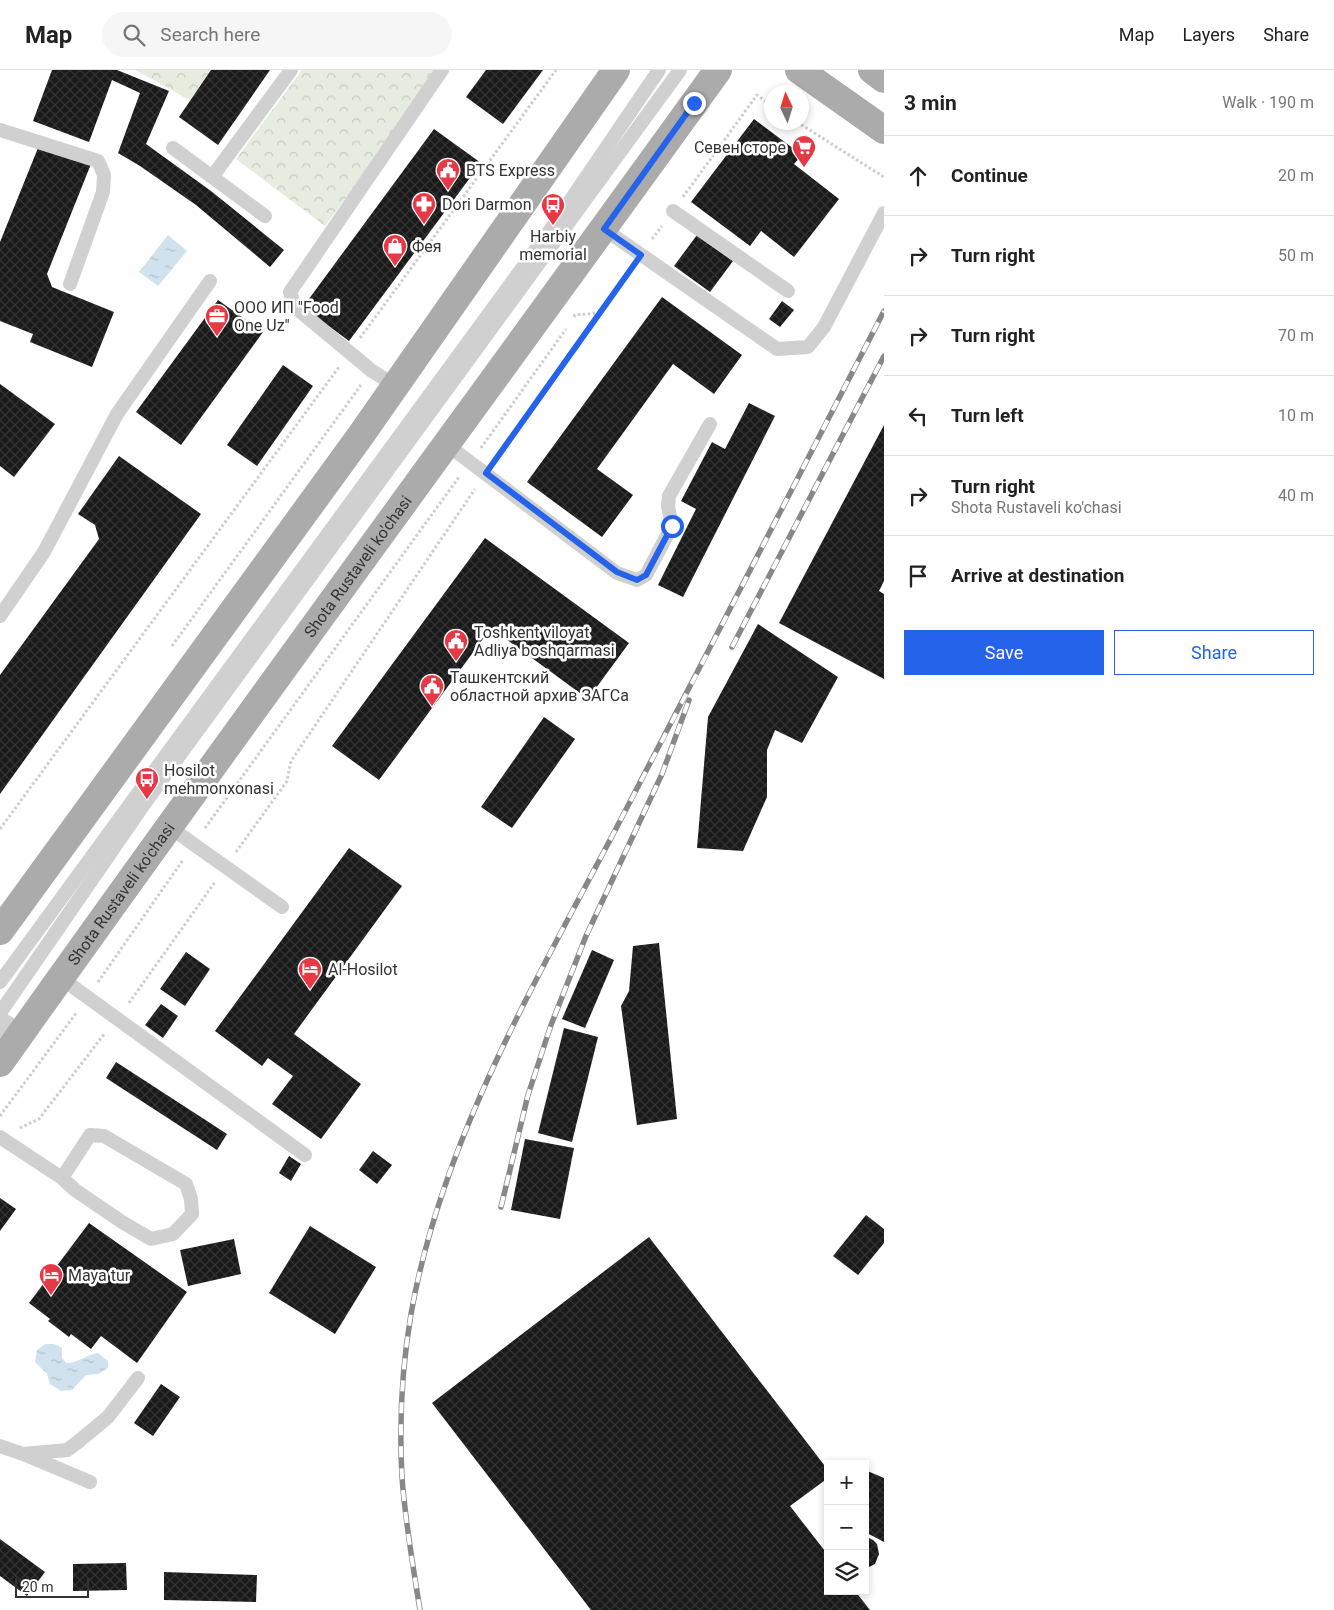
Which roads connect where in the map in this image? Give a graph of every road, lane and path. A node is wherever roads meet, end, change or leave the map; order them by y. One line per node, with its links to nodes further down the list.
1 (291, 70): 16 (lane)
2 (442, 70): 27 (lane)
3 (556, 70): 27 (path)
4 (616, 70): 29 (main road)
5 (659, 70): 43 (lane)
6 (680, 70): 45 (lane)
7 (718, 70): 21 (main road, Shota Rustaveli ko'chasi)
8 (800, 70): 14 (main road)
9 (872, 70): 10 (main road)
10 (884, 79)
11 (764, 100): 18 (path)
12 (0, 130): 24 (lane)
13 (809, 130): 17 (path)
14 (884, 130)
15 (173, 148): 16 (lane)
16 (212, 177): 20 (lane)
17 (884, 177)
18 (673, 211): 22 (path); 25 (lane)
19 (884, 213): 22 (lane)
20 (265, 216)
21 (604, 229): 22 (lane); 31 (main road, Shota Rustaveli ko'chasi)
22 (641, 255): 26 (path)
23 (210, 281): 34 (lane)
24 (70, 284)
25 (788, 291)
26 (599, 313): 32 (path); 33 (path)
27 (350, 352): 28 (lane); 37 (path)
28 (372, 371): 29 (lane); 35 (path)
29 (396, 386): 41 (main road)
30 (710, 424): 33 (lane)
31 (446, 444): 32 (lane); 36 (main road, Shota Rustaveli ko'chasi)
32 (471, 462): 33 (lane); 38 (path)
33 (486, 473): 39 (path)
34 (0, 616)
35 (168, 651)
36 (168, 826): 38 (lane); 42 (main road, Shota Rustaveli ko'chasi)
37 (0, 829)
38 (194, 844): 39 (lane); 44 (path)
39 (226, 866): 40 (lane); 46 (path)
40 (282, 907)
41 (0, 931)
42 (61, 978): 44 (lane); 47 (main road, Shota Rustaveli ko'chasi)
43 (0, 982)
44 (88, 996): 46 (lane); 49 (path)
45 (0, 1013)
46 (118, 1018): 50 (path); 51 (lane)
47 (9, 1032): 48 (main road, Shota Rustaveli ko'chasi)
48 (0, 1063)
49 (0, 1116)
50 (0, 1137): 52 (lane)
51 (305, 1155)
52 (62, 1178): 52 (lane)
53 (138, 1378): 55 (lane)
54 (0, 1446): 55 (lane)
55 (23, 1454): 56 (lane)
56 (90, 1482)

